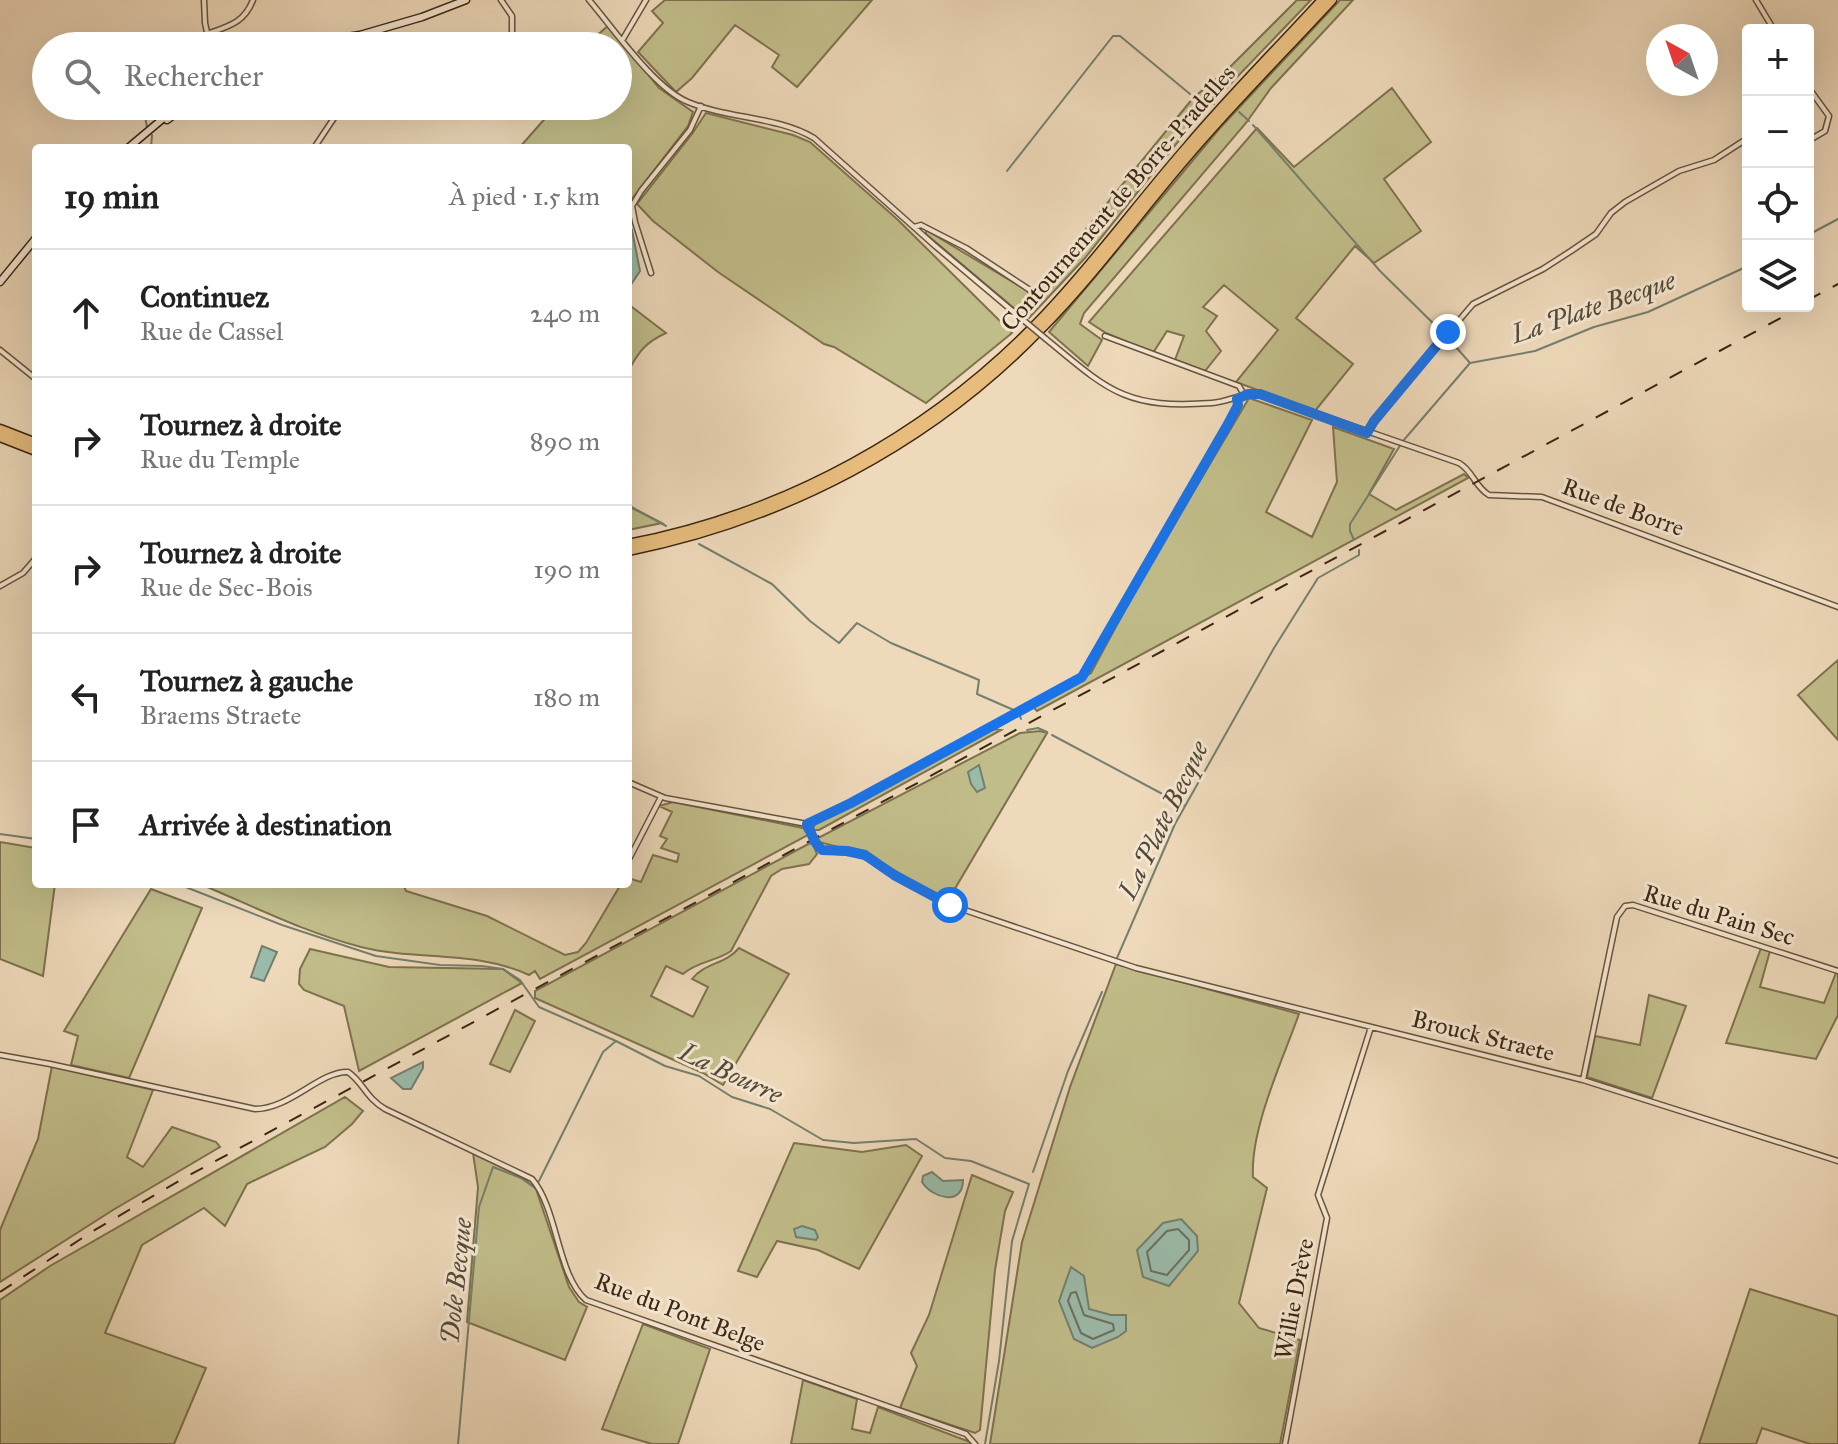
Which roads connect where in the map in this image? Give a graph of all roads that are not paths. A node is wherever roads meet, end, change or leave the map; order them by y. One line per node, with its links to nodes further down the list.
1 (204, 0): 11 (street)
2 (253, 0): 12 (street)
3 (466, 0): 13 (street)
4 (501, 0): 14 (street)
5 (589, 0): 15 (street)
6 (646, 0): 16 (street)
7 (1322, 0): 43 (highway, Contournement de Borre-Pradelles)
8 (1332, 0): 44 (highway)
9 (1756, 0): 10 (street)
10 (1770, 24)
11 (207, 32)
12 (212, 32)
13 (370, 32)
14 (512, 32)
15 (616, 32)
16 (628, 32)
17 (632, 50): 19 (street)
18 (1814, 95): 23 (street)
19 (701, 106): 28 (street); 30 (street)
20 (162, 120): 24 (street)
21 (166, 120): 24 (street)
22 (333, 120): 27 (street)
23 (1814, 137)
24 (141, 138): 26 (street)
25 (1742, 142): 39 (street)
26 (133, 144)
27 (317, 144)
28 (914, 227): 32 (street); 37 (street, bridge)
29 (32, 243): 31 (street)
30 (651, 273)
31 (0, 282)
32 (1033, 292)
33 (1105, 336): 36 (street, Rue de Borre)
34 (0, 350): 35 (street)
35 (32, 376)
36 (1244, 395): 37 (street); 39 (street, Rue de Borre)
37 (1237, 399): 50 (street)
38 (0, 429): 41 (highway)
39 (1367, 433): 47 (street, Rue de Borre)
40 (0, 437): 42 (highway)
41 (32, 441)
42 (32, 449)
43 (632, 543)
44 (632, 550)
45 (32, 563): 46 (street)
46 (0, 586)
47 (1838, 607)
48 (632, 784): 49 (street)
49 (661, 797): 50 (street); 51 (street)
50 (807, 824): 53 (street, Brouck Straete)
51 (632, 853)
52 (1838, 971): 55 (street, Rue du Pain Sec)
53 (1371, 1027): 55 (street, Brouck Straete); 58 (street, Willie Drève)
54 (0, 1055): 57 (street, Rue du Pont Belge)
55 (1583, 1080): 56 (street, Brouck Straete)
56 (1838, 1161)
57 (975, 1444)
58 (1285, 1444)

